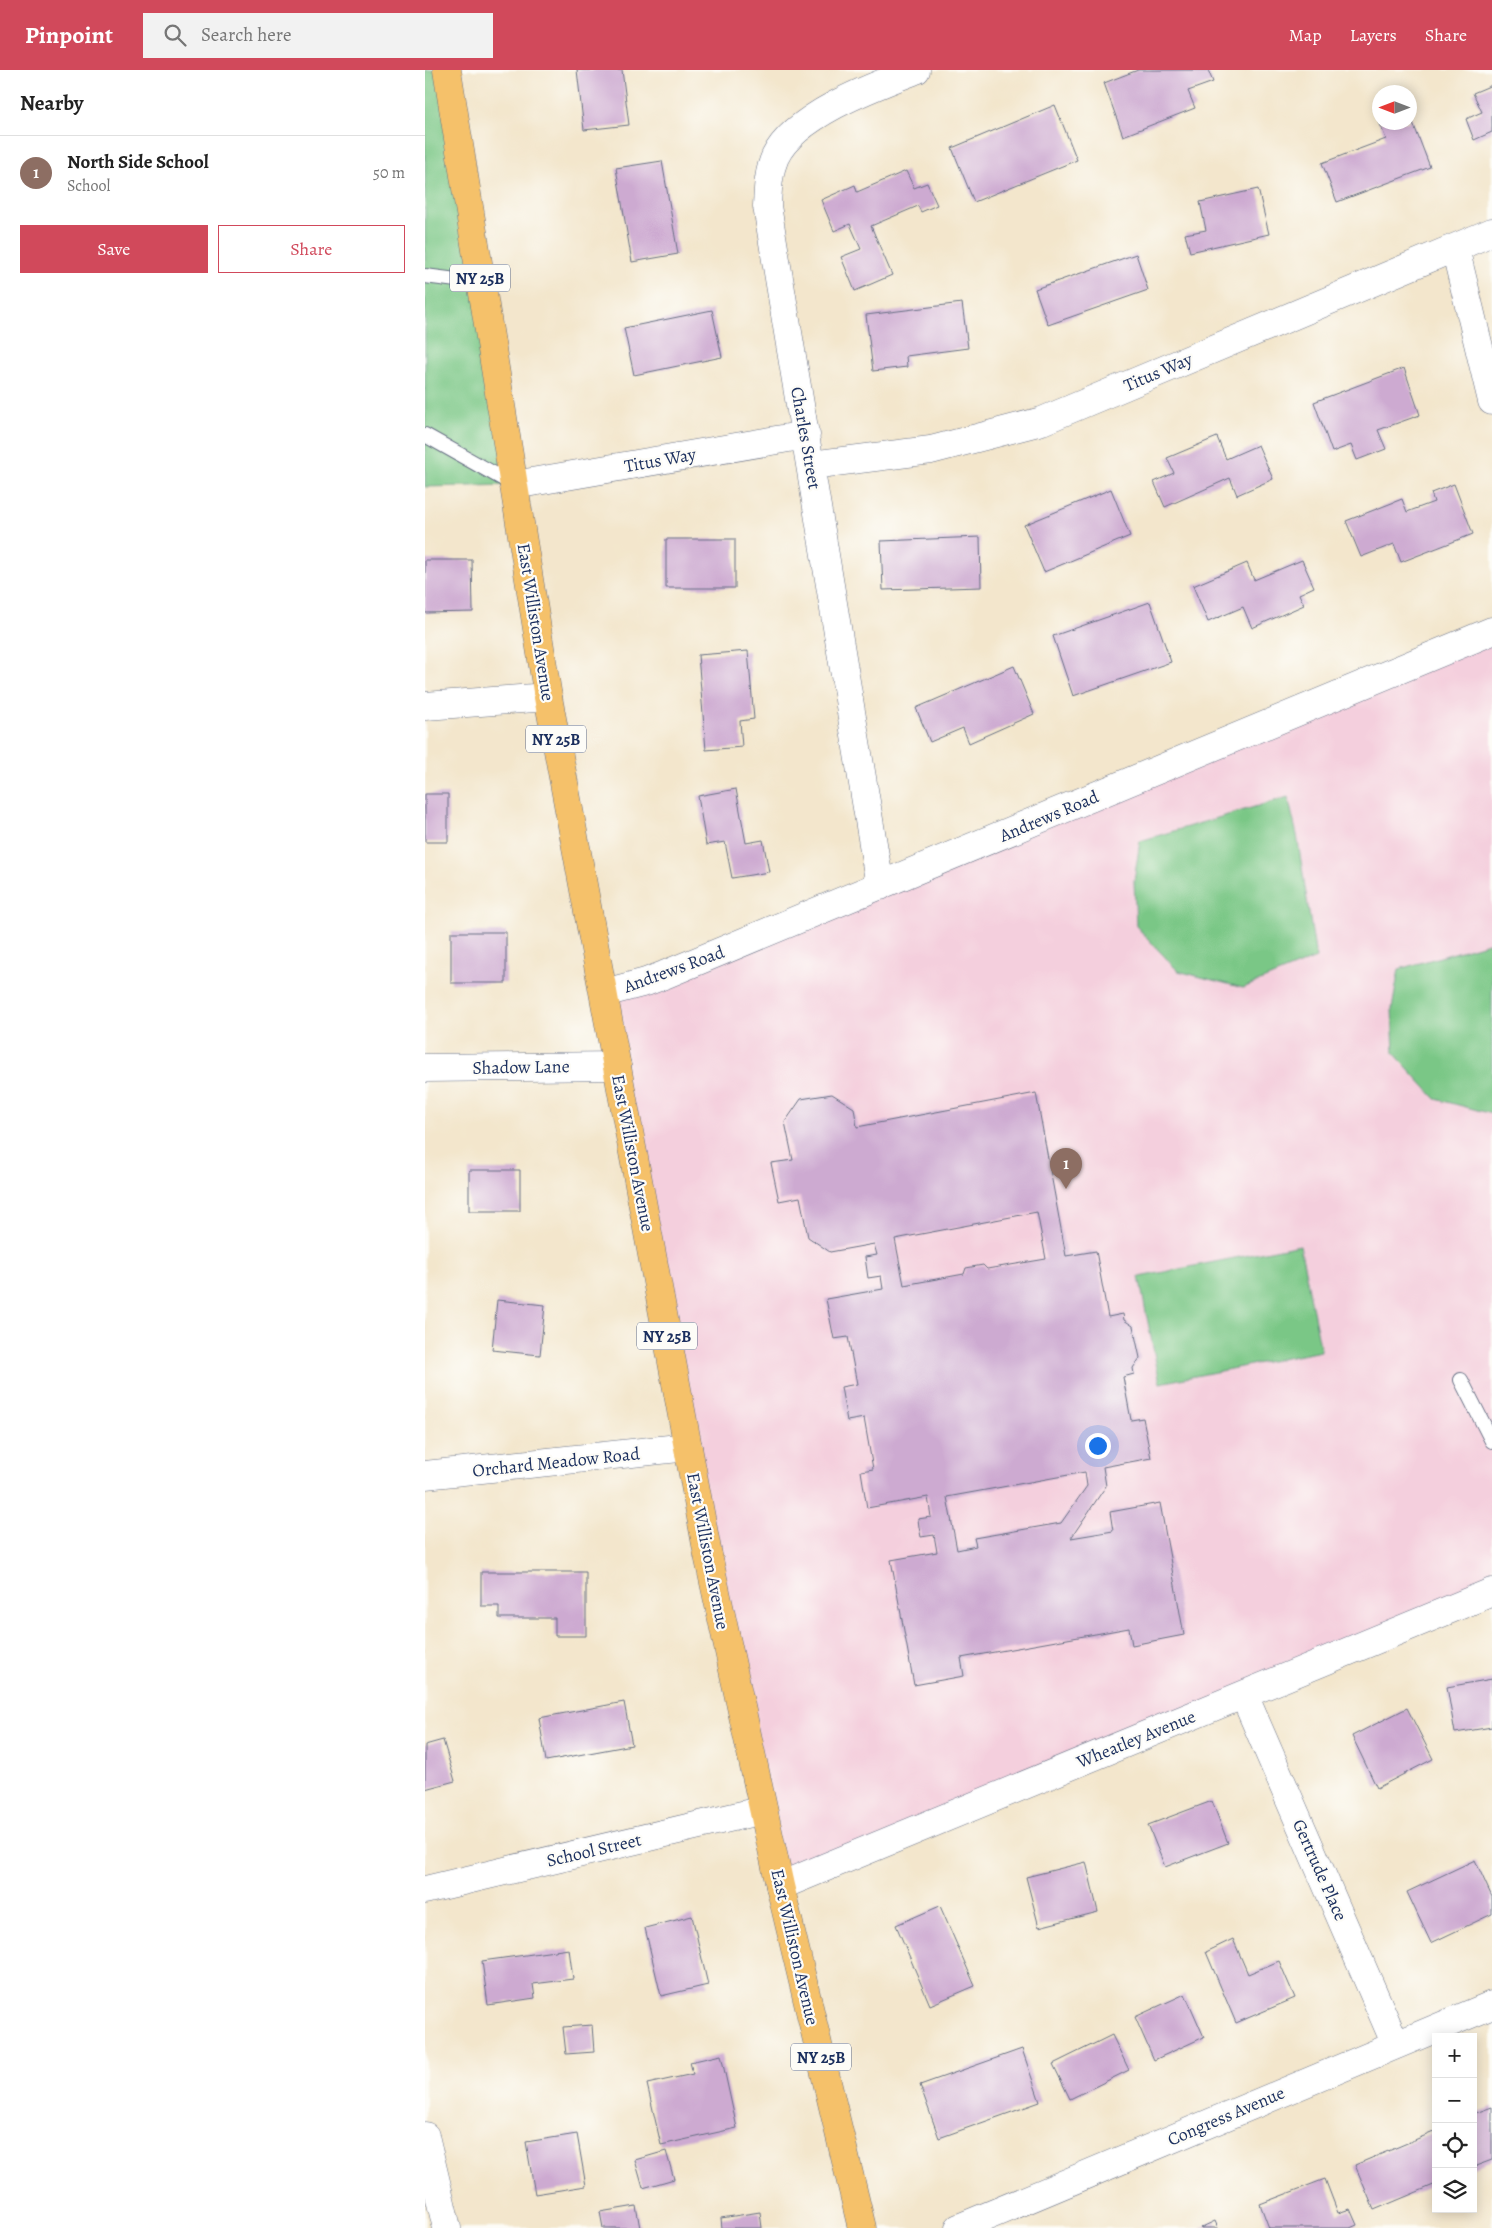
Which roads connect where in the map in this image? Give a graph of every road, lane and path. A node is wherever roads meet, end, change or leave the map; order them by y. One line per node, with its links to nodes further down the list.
1 (447, 70): 6 (main road, East Williston Avenue / NY 25B)
2 (916, 70): 9 (street, Charles Street)
3 (1492, 232): 4 (street, Titus Way)
4 (1455, 248): 7 (street); 10 (street, Titus Way)
5 (425, 276): 6 (lane)
6 (481, 283): 11 (main road, East Williston Avenue / NY 25B)
7 (1492, 401)
8 (425, 435): 11 (lane)
9 (806, 435): 10 (street, Charles Street); 11 (street, Titus Way)
10 (811, 465): 15 (street, Charles Street)
11 (514, 485): 13 (main road, East Williston Avenue / NY 25B)
12 (1492, 631): 15 (street, Andrews Road)
13 (548, 697): 14 (street); 16 (main road, East Williston Avenue / NY 25B)
14 (425, 706)
15 (880, 886): 16 (street, Andrews Road)
16 (604, 993): 17 (main road, East Williston Avenue / NY 25B)
17 (617, 1066): 18 (street, Shadow Lane); 21 (main road, East Williston Avenue / NY 25B)
18 (425, 1068)
19 (1461, 1380): 20 (lane)
20 (1492, 1441)
21 (688, 1447): 22 (street, Orchard Meadow Road); 25 (main road, East Williston Avenue / NY 25B)
22 (425, 1475)
23 (1492, 1592): 24 (street, Wheatley Avenue)
24 (1244, 1695): 26 (street, Wheatley Avenue); 29 (street, Gertrude Place)
25 (763, 1810): 26 (main road, East Williston Avenue / NY 25B); 27 (street, School Street)
26 (780, 1886): 32 (main road, East Williston Avenue / NY 25B)
27 (425, 1890)
28 (1492, 2005): 29 (street, Congress Avenue)
29 (1397, 2045): 33 (street, Congress Avenue)
30 (425, 2136): 31 (street)
31 (447, 2228)
32 (862, 2228)
33 (959, 2228)

